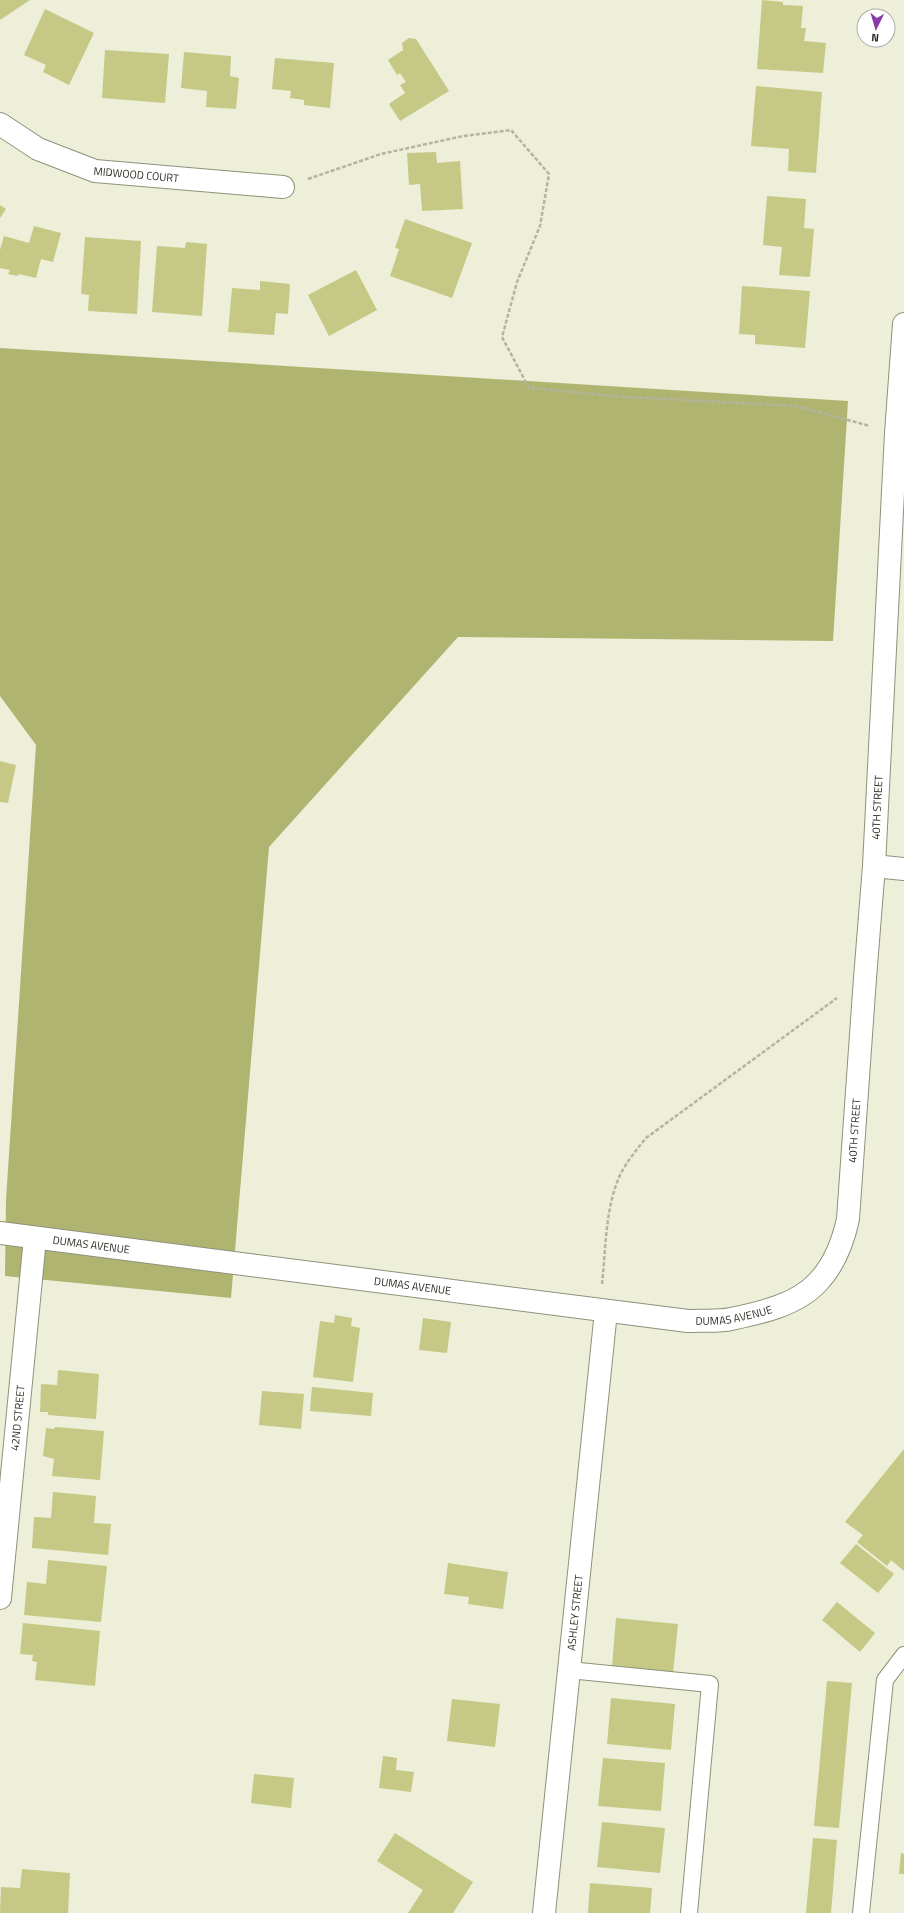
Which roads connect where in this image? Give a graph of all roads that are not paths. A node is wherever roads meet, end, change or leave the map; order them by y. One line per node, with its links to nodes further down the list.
1 (0, 124): 2 (street, MIDWOOD COURT)
2 (283, 187)
3 (904, 324): 4 (street, 40TH STREET)
4 (900, 433): 5 (street, 40TH STREET)
5 (874, 866): 6 (street); 9 (street, 40TH STREET)
6 (904, 869)
7 (0, 1233): 8 (street, DUMAS AVENUE)
8 (35, 1238): 10 (street, DUMAS AVENUE); 11 (street, 42ND STREET)
9 (817, 1283): 10 (street, DUMAS AVENUE)
10 (602, 1311): 13 (street, ASHLEY STREET)
11 (0, 1598)
12 (904, 1655): 16 (lane)
13 (569, 1670): 14 (street, ASHLEY STREET); 15 (lane)
14 (544, 1913)
15 (689, 1913)
16 (861, 1913)

